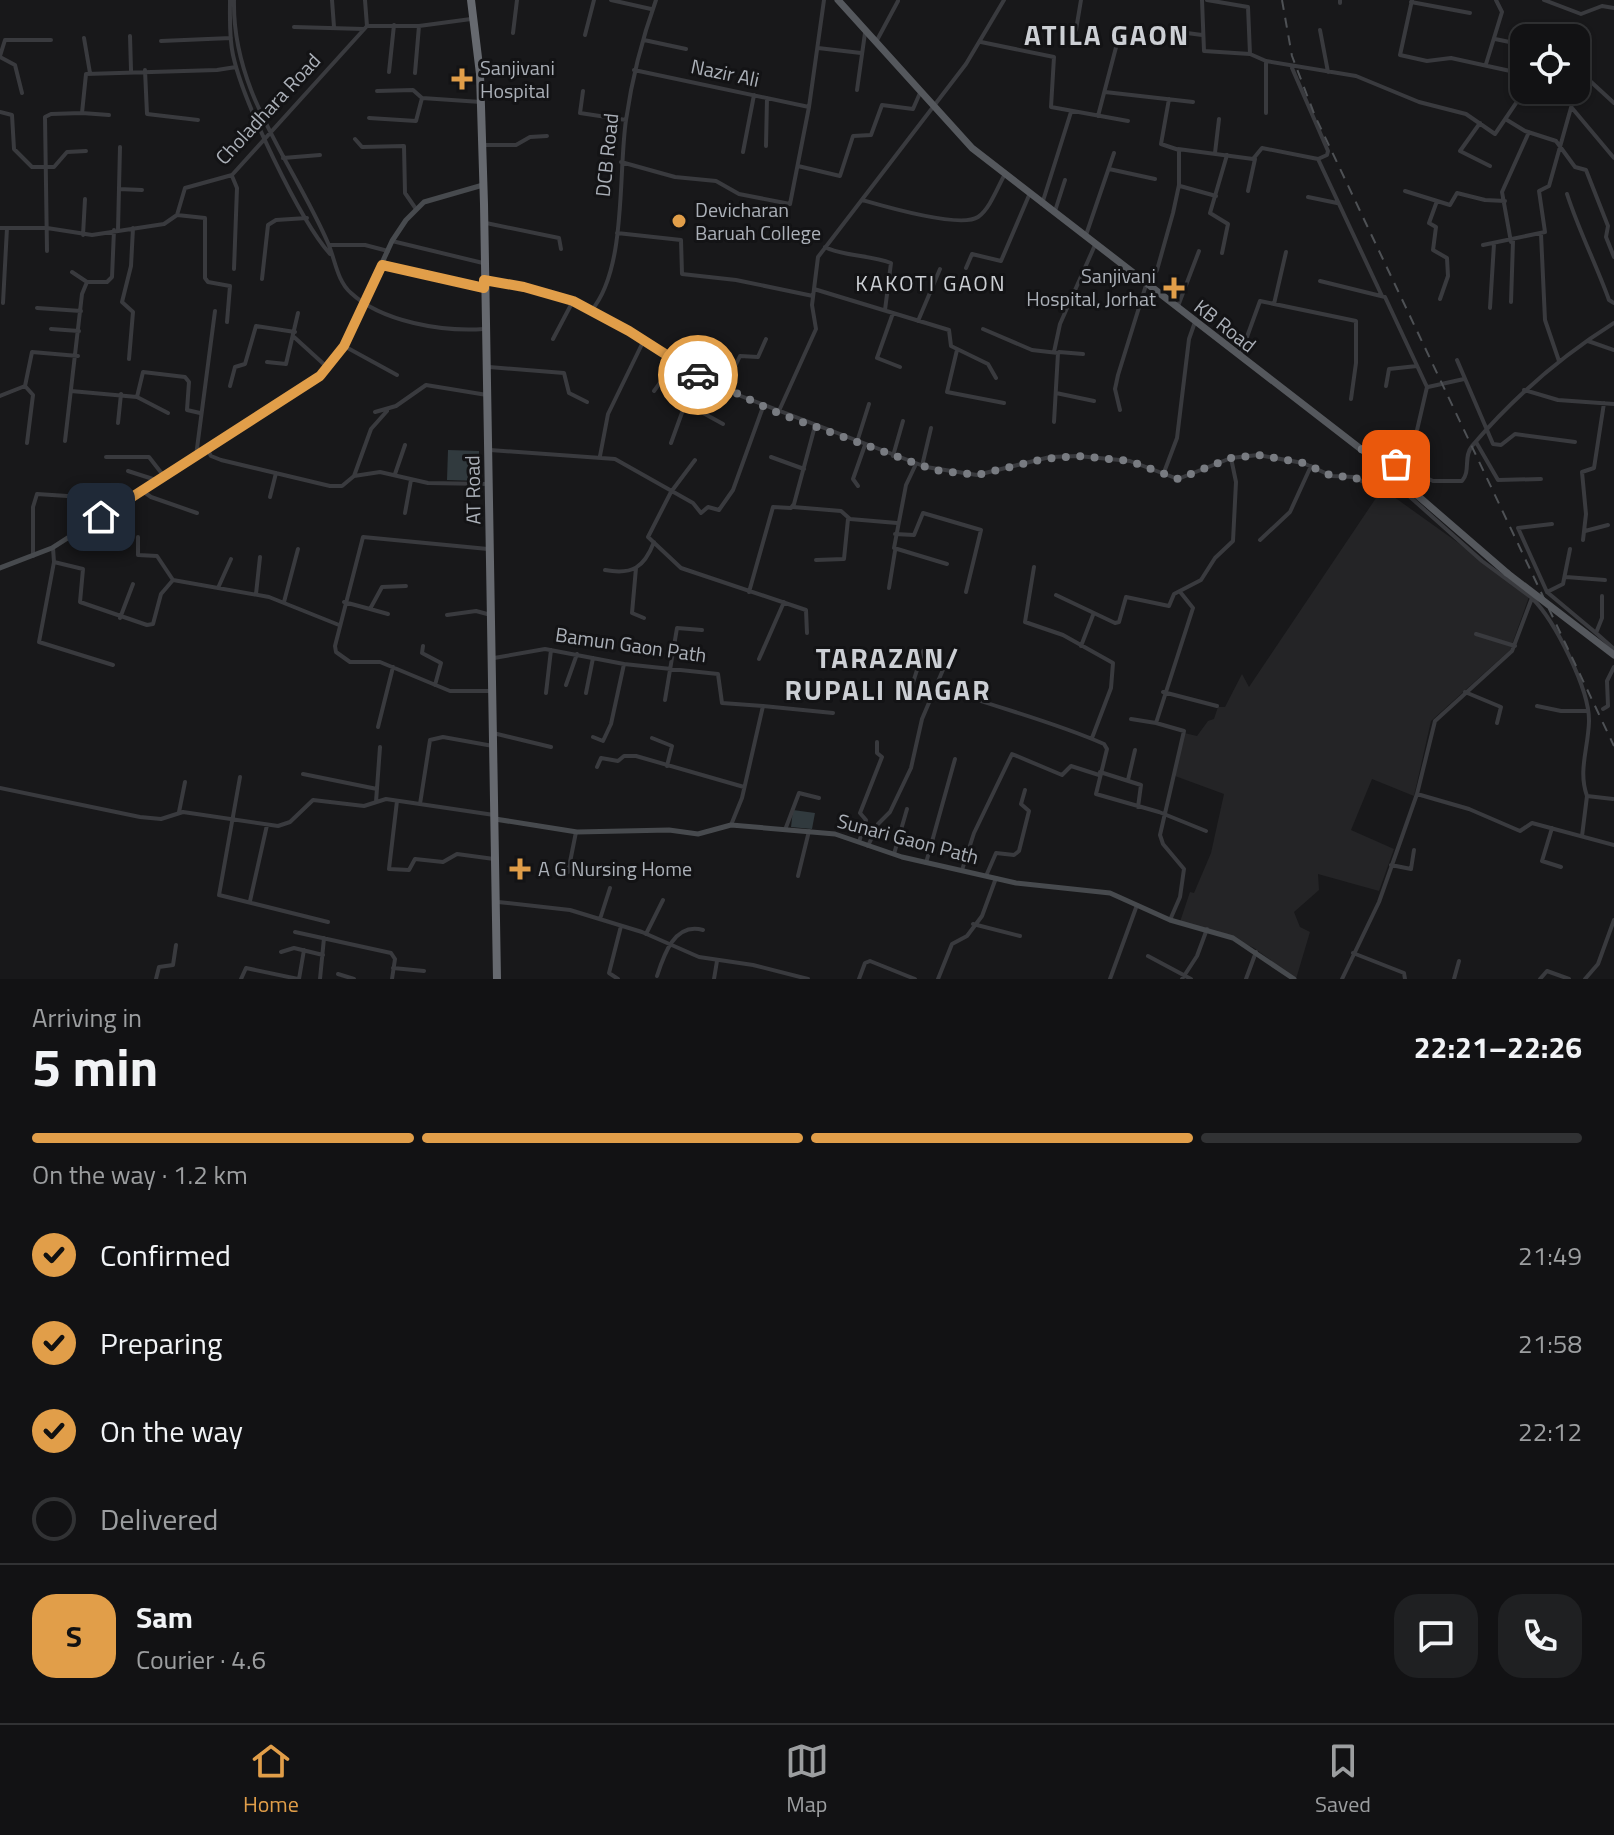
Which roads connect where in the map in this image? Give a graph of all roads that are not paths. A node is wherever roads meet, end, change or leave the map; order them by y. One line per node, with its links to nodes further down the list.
1 (232, 0): 38 (street); 98 (street)
2 (332, 0): 26 (street)
3 (365, 0): 27 (street)
4 (471, 0): 22 (highway, AT Road)
5 (517, 0): 32 (street)
6 (594, 0): 34 (street)
7 (611, 0): 20 (street)
8 (656, 0): 20 (street, DCB Road)
9 (824, 0): 46 (street)
10 (838, 0): 33 (main road, KB Road)
11 (1004, 0): 43 (street)
12 (1081, 0): 28 (street)
13 (1204, 0): 17 (street); 35 (street)
14 (1496, 0): 39 (street)
15 (1544, 0): 19 (street)
16 (898, 1): 45 (street)
17 (1226, 1): 49 (street)
18 (1412, 1): 21 (street); 52 (street)
19 (1614, 8)
20 (652, 10): 41 (street, DCB Road)
21 (1470, 13)
22 (473, 19): 24 (street); 66 (highway, AT Road)
23 (394, 25): 24 (street); 27 (street); 59 (street)
24 (419, 26): 62 (street)
25 (294, 27): 26 (street)
26 (334, 27): 27 (street)
27 (365, 27): 98 (street, Choladhara Road)
28 (1076, 30)
29 (1320, 30): 60 (street)
30 (1172, 31): 35 (street)
31 (1120, 32): 69 (street)
32 (513, 33)
33 (865, 33): 45 (main road, KB Road); 48 (street)
34 (585, 35)
35 (1202, 35): 49 (street)
36 (130, 36): 55 (street)
37 (84, 38): 61 (street)
38 (231, 38): 42 (street); 54 (street)
39 (1495, 39): 44 (street); 52 (street)
40 (51, 40): 50 (street)
41 (644, 40): 47 (street); 57 (street, DCB Road)
42 (161, 41)
43 (981, 42): 82 (street); 85 (street)
44 (1510, 42)
45 (875, 44): 68 (main road, KB Road)
46 (818, 48): 48 (street); 81 (street)
47 (686, 49)
48 (861, 53): 64 (street)
49 (1250, 54): 51 (street)
50 (0, 56): 70 (street)
51 (1266, 61): 53 (street); 87 (street)
52 (1486, 64): 58 (street)
53 (1291, 66): 60 (street); 115 (street)
54 (236, 67): 56 (street); 98 (street)
55 (131, 70): 56 (street); 61 (street)
56 (145, 70): 92 (street)
57 (634, 70): 72 (street, Nazir Ali); 93 (street, DCB Road)
58 (1510, 70)
59 (389, 72)
60 (1328, 72): 96 (street)
61 (90, 73): 86 (street)
62 (415, 73)
63 (1590, 81): 78 (street)
64 (857, 90)
65 (377, 91): 73 (street)
66 (480, 91): 71 (street); 76 (highway, AT Road)
67 (583, 91): 93 (street)
68 (921, 91): 82 (main road, KB Road); 117 (street)
69 (1105, 92): 75 (street); 89 (street)
70 (22, 93)
71 (516, 93)
72 (754, 95): 74 (street, Nazir Ali); 107 (street)
73 (422, 98): 76 (street); 90 (street)
74 (767, 98): 81 (street, Nazir Ali); 103 (street)
75 (1169, 99): 77 (street); 105 (street)
76 (481, 102): 102 (highway, AT Road)
77 (1193, 102)
78 (1614, 103)
79 (1517, 104): 94 (street)
80 (1572, 104): 83 (street)
81 (809, 107): 117 (street)
82 (934, 107): 121 (main road, KB Road); 136 (street)
83 (1571, 108): 101 (street); 113 (street)
84 (0, 112): 119 (street)
85 (1071, 112): 89 (street); 139 (street)
86 (82, 113): 88 (street); 119 (street)
87 (1266, 113)
88 (109, 115)
89 (1098, 116): 95 (street)
90 (369, 118)
91 (1219, 119): 109 (street)
92 (198, 120)
93 (626, 120): 116 (street, DCB Road)
94 (1507, 120): 96 (street); 97 (street)
95 (1128, 121)
96 (1480, 123): 118 (street)
97 (1529, 132): 101 (street); 138 (street)
98 (267, 136): 112 (street); 122 (street, Choladhara Road); 144 (street)
99 (547, 136): 102 (street)
100 (355, 139): 141 (street)
101 (1559, 143): 152 (street); 169 (street)
102 (482, 145): 125 (highway, AT Road)
103 (766, 146)
104 (120, 147): 127 (street)
105 (1178, 149): 109 (street); 126 (street)
106 (86, 151): 119 (street)
107 (743, 152)
108 (1114, 153): 120 (street)
109 (1215, 153): 111 (street)
110 (320, 155): 112 (street)
111 (1227, 155): 114 (street); 133 (street)
112 (283, 158): 158 (street)
113 (1614, 158)
114 (1255, 159): 115 (street); 129 (street)
115 (1318, 159): 140 (street)
116 (621, 162): 117 (street); 151 (street, DCB Road)
117 (798, 166)
118 (1490, 166)
119 (46, 168): 149 (street)
120 (1109, 169): 123 (street); 154 (street)
121 (1005, 174): 131 (main road, KB Road); 136 (street)
122 (232, 175): 143 (street, Choladhara Road); 173 (street)
123 (1155, 179)
124 (1065, 180): 142 (street)
125 (483, 185): 141 (street); 145 (highway, AT Road)
126 (1179, 185): 133 (street); 180 (street)
127 (119, 189): 128 (street); 150 (street)
128 (142, 190)
129 (1248, 191)
130 (1405, 191): 137 (street)
131 (1030, 193): 139 (main road, KB Road); 172 (street)
132 (1567, 194): 189 (street)
133 (1216, 196): 167 (street)
134 (1308, 197): 140 (street)
135 (85, 199): 153 (street)
136 (862, 200): 161 (street)
137 (1437, 201): 138 (street); 184 (street)
138 (1505, 201): 156 (street)
139 (1042, 204): 142 (main road, KB Road)
140 (1338, 204): 183 (street)
141 (416, 209): 155 (street)
142 (1053, 213): 154 (main road, KB Road)
143 (177, 215): 146 (street); 201 (street)
144 (307, 218): 168 (street); 176 (street)
145 (484, 222): 162 (street); 170 (highway, AT Road)
146 (133, 227): 150 (street); 220 (street)
147 (0, 228): 148 (street)
148 (7, 228): 149 (street); 187 (street)
149 (47, 228): 153 (street); 163 (street)
150 (116, 230): 153 (street); 178 (street)
151 (617, 233): 182 (street); 197 (street, DCB Road)
152 (1541, 234): 156 (street); 223 (street)
153 (83, 235)
154 (1084, 237): 159 (main road, KB Road)
155 (392, 241): 164 (street); 170 (street)
156 (1512, 242): 157 (street); 186 (street)
157 (1494, 244): 160 (street); 192 (street)
158 (329, 245): 164 (street); 168 (street)
159 (1095, 245): 180 (main road, KB Road); 216 (street)
160 (1483, 245)
161 (825, 247): 181 (street); 194 (street)
162 (561, 249)
163 (47, 251)
164 (388, 251): 171 (street)
165 (1199, 251): 193 (street)
166 (1286, 252): 190 (street)
167 (1222, 253)
168 (331, 256): 188 (street)
169 (1614, 257)
170 (484, 263): 179 (highway, AT Road)
171 (382, 265): 179 (street); 188 (street)
172 (966, 268)
173 (234, 269)
174 (940, 269): 200 (street)
175 (72, 272): 178 (street)
176 (262, 279)
177 (1320, 281): 183 (street)
178 (87, 282): 195 (street)
179 (484, 284): 185 (street); 205 (highway, AT Road)
180 (1146, 285): 193 (main road, KB Road); 256 (street)
181 (814, 289): 182 (street); 194 (street)
182 (813, 296): 260 (street)
183 (1382, 296): 225 (street)
184 (1440, 299)
185 (573, 301): 197 (street); 209 (street)
186 (1511, 302)
187 (3, 303)
188 (366, 303): 205 (street); 213 (street)
189 (1614, 303)
190 (1274, 304): 219 (street); 246 (street)
191 (37, 308): 195 (street)
192 (1490, 308)
193 (1177, 309): 202 (main road, KB Road)
194 (885, 310): 199 (street)
195 (81, 311): 207 (street)
196 (215, 311): 259 (street)
197 (591, 311): 211 (street)
198 (298, 313): 208 (street)
199 (893, 313): 200 (street); 228 (street)
200 (918, 321): 214 (street)
201 (227, 322)
202 (1195, 322): 219 (main road, KB Road); 295 (street)
203 (1614, 323): 212 (street)
204 (51, 329): 207 (street)
205 (485, 329): 227 (highway, AT Road)
206 (983, 329): 216 (street)
207 (79, 331): 218 (street)
208 (294, 334): 224 (street); 226 (street); 234 (street)
209 (553, 339)
210 (766, 339): 237 (street)
211 (644, 340): 222 (street); 280 (street)
212 (1588, 341): 215 (street); 223 (street)
213 (344, 346): 226 (street); 230 (street)
214 (957, 350): 231 (street); 250 (street)
215 (1614, 350)
216 (1055, 352): 217 (street); 241 (street)
217 (1083, 354)
218 (78, 356): 233 (street); 239 (street)
219 (1239, 358): 276 (main road, KB Road)
220 (129, 359)
221 (1457, 360): 232 (street)
222 (676, 361): 229 (street); 240 (street)
223 (1559, 361): 238 (street)
224 (267, 362)
225 (1417, 366): 235 (street); 236 (street)
226 (327, 367): 277 (street)
227 (486, 367): 243 (highway, AT Road); 248 (street)
228 (900, 367)
229 (696, 374): 237 (street); 249 (street)
230 (397, 375)
231 (996, 378)
232 (1464, 379): 236 (street); 267 (street)
233 (25, 386): 244 (street); 272 (street)
234 (230, 386)
235 (1386, 386)
236 (1427, 387): 289 (street)
237 (724, 389): 254 (street)
238 (1524, 390): 251 (street); 267 (street)
239 (71, 391): 242 (street); 268 (street)
240 (654, 391)
241 (1056, 393): 247 (street); 262 (street)
242 (121, 394): 245 (street); 263 (street)
243 (487, 395): 255 (street); 278 (highway, AT Road)
244 (0, 396)
245 (137, 397): 258 (street); 259 (street)
246 (1351, 399)
247 (1094, 401)
248 (587, 402)
249 (685, 403): 264 (street); 273 (street)
250 (1004, 403)
251 (1604, 403): 253 (street); 315 (street)
252 (869, 404): 269 (street)
253 (1614, 404)
254 (763, 406): 260 (street); 304 (street)
255 (389, 410): 257 (street); 296 (street)
256 (1120, 410)
257 (375, 412)
258 (168, 413)
259 (200, 413): 279 (street)
260 (778, 413): 265 (street)
261 (903, 421): 281 (street)
262 (1054, 422)
263 (118, 423)
264 (723, 424)
265 (815, 426): 269 (street); 288 (street)
266 (931, 428): 286 (street)
267 (1485, 432): 270 (street); 271 (street)
268 (65, 441)
269 (857, 442): 275 (street)
270 (1476, 442): 289 (street); 298 (street)
271 (1575, 442)
272 (27, 443)
273 (671, 443)
274 (405, 445): 293 (street)
275 (865, 445): 281 (street); 302 (street)
276 (1359, 448): 289 (street); 290 (main road, KB Road)
277 (207, 449): 279 (street); 292 (street)
278 (488, 450): 280 (street); 301 (highway, AT Road)
279 (196, 456): 294 (street)
280 (600, 456): 304 (street)
281 (893, 456): 286 (street)
282 (106, 457): 294 (street)
283 (771, 457): 288 (street)
284 (1231, 458): 287 (street); 295 (street); 347 (street)
285 (695, 460): 304 (street)
286 (919, 465): 295 (street); 312 (street)
287 (1311, 466): 300 (street); 318 (street)
288 (804, 469): 308 (street)
289 (1408, 469)
290 (1388, 470): 300 (street); 372 (main road, KB Road, bridge)
291 (128, 471): 299 (street)
292 (276, 473): 296 (street); 306 (street)
293 (395, 474): 296 (street); 297 (street)
294 (163, 475): 299 (street)
295 (1163, 475)
296 (354, 476)
297 (411, 479): 301 (street); 310 (street)
298 (1541, 479)
299 (156, 480): 303 (street)
300 (1391, 480): 351 (street)
301 (489, 484): 324 (highway, AT Road)
302 (858, 486)
303 (141, 490): 305 (street); 309 (street)
304 (671, 492): 321 (street)
305 (130, 495): 307 (street); 320 (street)
306 (270, 497)
307 (115, 506): 322 (street); 327 (street)
308 (793, 507): 311 (street); 344 (street)
309 (197, 513)
310 (405, 513)
311 (848, 519): 312 (street); 330 (street)
312 (897, 523): 316 (street)
313 (1552, 524): 346 (street)
314 (1608, 525): 315 (street)
315 (1585, 531): 319 (street)
316 (895, 534): 326 (street); 345 (street)
317 (138, 537): 338 (street)
318 (1260, 540)
319 (1583, 540)
320 (124, 542)
321 (654, 542): 335 (street); 344 (street)
322 (53, 548): 327 (street); 331 (street)
323 (298, 549): 352 (street)
324 (490, 549): 353 (street); 358 (highway, AT Road)
325 (1570, 549): 337 (street)
326 (895, 550): 332 (street); 343 (street)
327 (33, 556): 334 (street)
328 (260, 557): 348 (street)
329 (231, 559): 342 (street)
330 (816, 560)
331 (54, 562): 360 (street); 378 (street)
332 (947, 564)
333 (1034, 567): 368 (street)
334 (0, 568)
335 (636, 568): 336 (street); 361 (street)
336 (605, 570)
337 (1566, 577): 339 (street); 346 (street)
338 (173, 580): 342 (street); 360 (street)
339 (1605, 580)
340 (133, 584): 360 (street)
341 (406, 586): 355 (street)
342 (218, 588): 348 (street)
343 (889, 588)
344 (749, 592): 354 (street)
345 (966, 592)
346 (1547, 592): 365 (street)
347 (1181, 593): 359 (street); 387 (street)
348 (256, 594): 352 (street)
349 (1056, 595): 359 (street)
350 (1602, 596): 365 (street)
351 (1532, 598): 369 (street); 397 (street)
352 (284, 602): 362 (street)
353 (344, 602): 355 (street); 362 (street)
354 (784, 602): 364 (street); 376 (street)
355 (370, 609): 356 (street)
356 (388, 614)
357 (447, 615): 358 (street)
358 (491, 615): 375 (highway, AT Road)
359 (1094, 615): 368 (street)
360 (120, 618)
361 (644, 618)
362 (339, 625): 380 (street)
363 (702, 630): 382 (street)
364 (807, 633)
365 (1596, 633): 372 (street)
366 (1476, 634): 369 (street)
367 (423, 646): 383 (street)
368 (1081, 646): 406 (street)
369 (1515, 646): 388 (street)
370 (551, 650): 373 (street, Bamun Gaon Path); 375 (street, Bamun Gaon Path); 389 (street)
371 (939, 652): 391 (street)
372 (1614, 652)
373 (577, 654): 374 (street, Bamun Gaon Path); 384 (street)
374 (593, 658): 377 (street, Bamun Gaon Path); 390 (street)
375 (492, 659): 386 (highway, AT Road)
376 (759, 659)
377 (624, 664): 382 (street, Bamun Gaon Path); 404 (street)
378 (113, 665)
379 (945, 665): 385 (street)
380 (393, 667): 383 (street); 402 (street)
381 (1614, 667): 396 (street)
382 (673, 670): 392 (street); 393 (street, Bamun Gaon Path)
383 (435, 685): 386 (street)
384 (566, 685)
385 (937, 686): 391 (street); 406 (street)
386 (492, 691): 403 (highway, AT Road)
387 (1163, 692): 394 (street); 400 (street)
388 (1465, 692): 401 (street); 424 (street)
389 (546, 693)
390 (586, 693)
391 (930, 698): 447 (street)
392 (665, 700)
393 (763, 706): 398 (street); 420 (street)
394 (1217, 706)
395 (1537, 706): 397 (street)
396 (1603, 709)
397 (1588, 711): 425 (street)
398 (833, 713)
399 (1131, 719): 400 (street)
400 (1156, 723): 434 (street)
401 (1497, 723)
402 (378, 727)
403 (493, 733): 408 (highway, AT Road); 410 (street)
404 (593, 737)
405 (652, 738): 413 (street)
406 (1092, 738): 415 (street)
407 (877, 742): 445 (street)
408 (494, 746): 430 (street); 435 (highway, AT Road)
409 (380, 747): 422 (street)
410 (551, 747)
411 (1135, 750): 418 (street)
412 (955, 759): 451 (street)
413 (667, 766): 414 (street); 420 (street)
414 (597, 767)
415 (1099, 773): 418 (street); 431 (street); 454 (street)
416 (303, 774): 422 (street)
417 (240, 777): 436 (street)
418 (1128, 780): 431 (street)
419 (185, 782): 433 (street)
420 (744, 787): 438 (street)
421 (0, 788): 433 (street)
422 (377, 789): 429 (street)
423 (1025, 790): 457 (street)
424 (1417, 794): 439 (street); 452 (street)
425 (1587, 796): 427 (street); 444 (street)
426 (819, 798): 440 (street)
427 (1613, 799)
428 (397, 801): 429 (street); 430 (street); 450 (street)
429 (376, 802): 437 (street)
430 (420, 804): 435 (street)
431 (1138, 807): 434 (street)
432 (907, 809): 449 (street)
433 (179, 812): 436 (street)
434 (1164, 814): 442 (street); 465 (street)
435 (494, 817): 443 (street, Sunari Gaon Path); 450 (highway, AT Road)
436 (232, 819): 437 (street); 461 (street)
437 (267, 825): 461 (street)
438 (731, 825): 440 (street, Sunari Gaon Path); 443 (street, Sunari Gaon Path)
439 (1552, 828): 444 (street); 453 (street)
440 (785, 830): 441 (street, Sunari Gaon Path)
441 (809, 831): 445 (street, Sunari Gaon Path); 456 (street)
442 (1206, 831)
443 (576, 832): 455 (street)
444 (1582, 836): 446 (street)
445 (859, 842): 447 (street, Sunari Gaon Path)
446 (1614, 845)
447 (868, 846): 449 (street, Sunari Gaon Path)
448 (1414, 850): 452 (street)
449 (894, 854): 451 (street, Sunari Gaon Path)
450 (494, 859): 462 (highway, AT Road)
451 (926, 863): 454 (street, Sunari Gaon Path)
452 (1391, 865): 481 (street)
453 (1561, 867)
454 (962, 871): 457 (street, Sunari Gaon Path)
455 (568, 872)
456 (798, 876)
457 (986, 876): 458 (street, Sunari Gaon Path)
458 (996, 878): 463 (street, Sunari Gaon Path); 468 (street)
459 (610, 888): 464 (street)
460 (663, 900): 473 (street)
461 (250, 902): 467 (street)
462 (495, 902): 464 (street); 499 (highway, AT Road)
463 (1137, 905): 465 (street, Sunari Gaon Path); 505 (street)
464 (600, 919): 469 (street)
465 (1170, 920): 470 (street, Sunari Gaon Path)
466 (1614, 920): 514 (street)
467 (328, 922)
468 (973, 924): 474 (street); 492 (street)
469 (621, 926): 473 (street); 500 (street)
470 (1207, 929): 480 (street, Sunari Gaon Path); 491 (street)
471 (703, 930): 476 (street)
472 (295, 932): 475 (street)
473 (646, 934): 476 (street)
474 (1020, 936)
475 (324, 938): 482 (street); 486 (street)
476 (670, 944): 484 (street); 490 (street)
477 (176, 945): 493 (street)
478 (304, 950): 479 (street); 482 (street); 495 (street)
479 (281, 952)
480 (1256, 952): 507 (street); 508 (street, Sunari Gaon Path)
481 (1352, 953): 509 (street); 510 (street)
482 (323, 955): 496 (street)
483 (1148, 956): 491 (street)
484 (717, 961): 501 (street); 502 (street)
485 (1459, 961): 511 (street)
486 (393, 968): 487 (street); 498 (street)
487 (424, 971)
488 (338, 974): 497 (street)
489 (272, 976): 494 (street); 495 (street)
490 (657, 976)
491 (1184, 977): 506 (street)
492 (940, 978)
493 (156, 979)
494 (241, 979)
495 (299, 979)
496 (320, 979)
497 (354, 979)
498 (392, 979)
499 (497, 979)
500 (618, 979)
501 (714, 979)
502 (808, 979)
503 (859, 979): 504 (street)
504 (915, 979)
505 (1110, 979)
506 (1191, 979)
507 (1246, 979)
508 (1294, 979)
509 (1342, 979)
510 (1405, 979)
511 (1454, 979)
512 (1540, 979): 513 (street)
513 (1569, 979)
514 (1585, 979)

